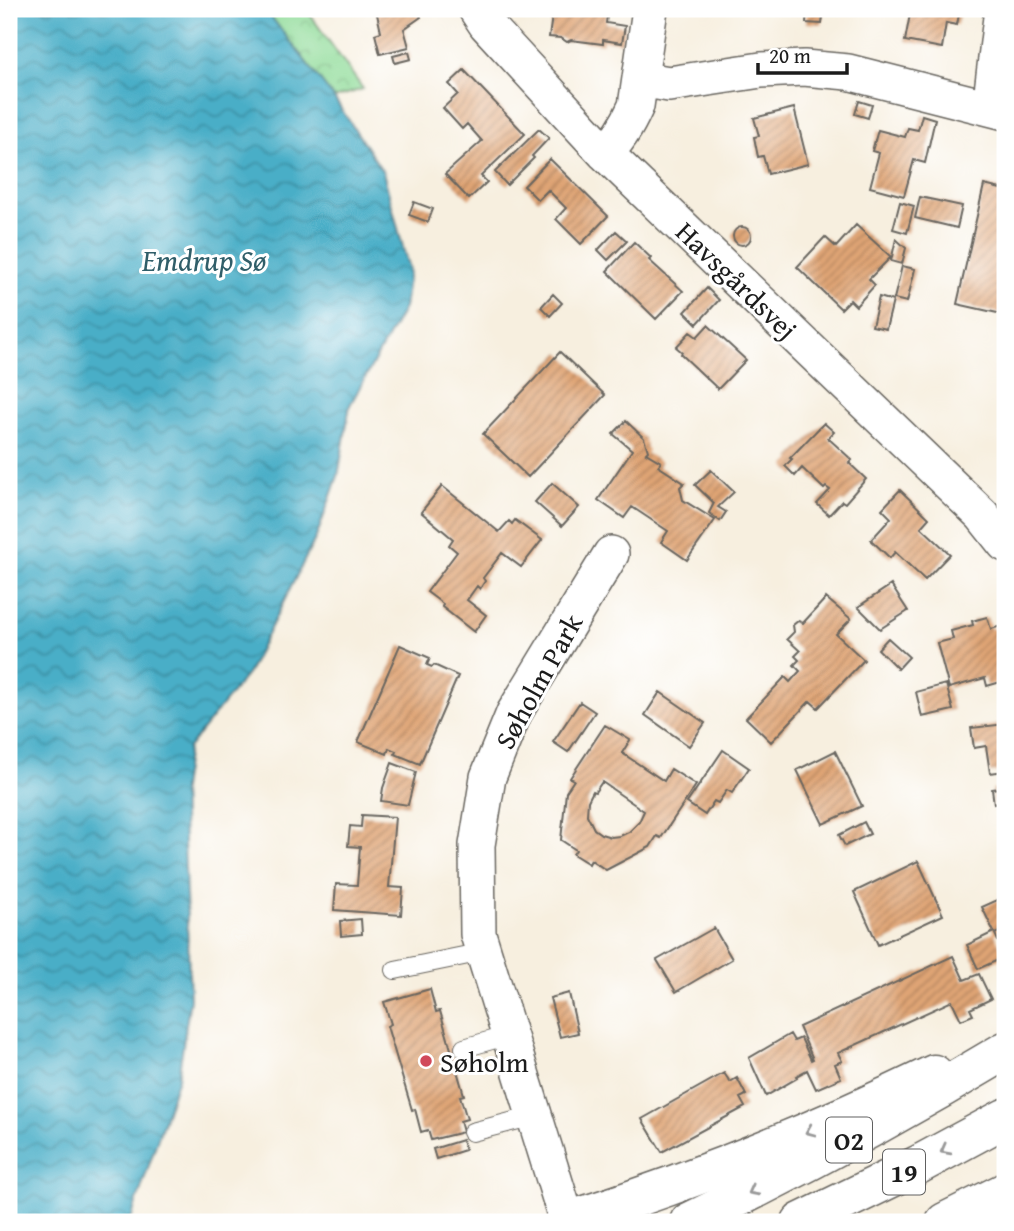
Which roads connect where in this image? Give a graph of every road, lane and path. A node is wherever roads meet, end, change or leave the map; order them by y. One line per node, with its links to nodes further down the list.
1 (476, 9): 6 (street, Havsgårdsvej)
2 (650, 9): 4 (street)
3 (1002, 9): 5 (street)
4 (640, 79): 5 (street); 6 (street)
5 (998, 110)
6 (605, 153): 7 (street, Havsgårdsvej)
7 (1005, 544)
8 (611, 554): 9 (street, Søholm Park)
9 (484, 952): 10 (lane); 11 (street, Søholm Park)
10 (395, 970)
11 (509, 1035): 13 (lane); 15 (street, Søholm Park)
12 (1005, 1040): 19 (main road, one-way to 19)
13 (464, 1048)
14 (1005, 1051): 20 (main road, O2, one-way to 20)
15 (534, 1116): 17 (lane); 19 (street, Søholm Park)
16 (1005, 1118): 21 (main road, 19, one-way to 21)
17 (472, 1132)
18 (1005, 1192): 22 (main road, 19)
19 (565, 1222)
20 (689, 1222)
21 (801, 1222)
22 (945, 1222)

